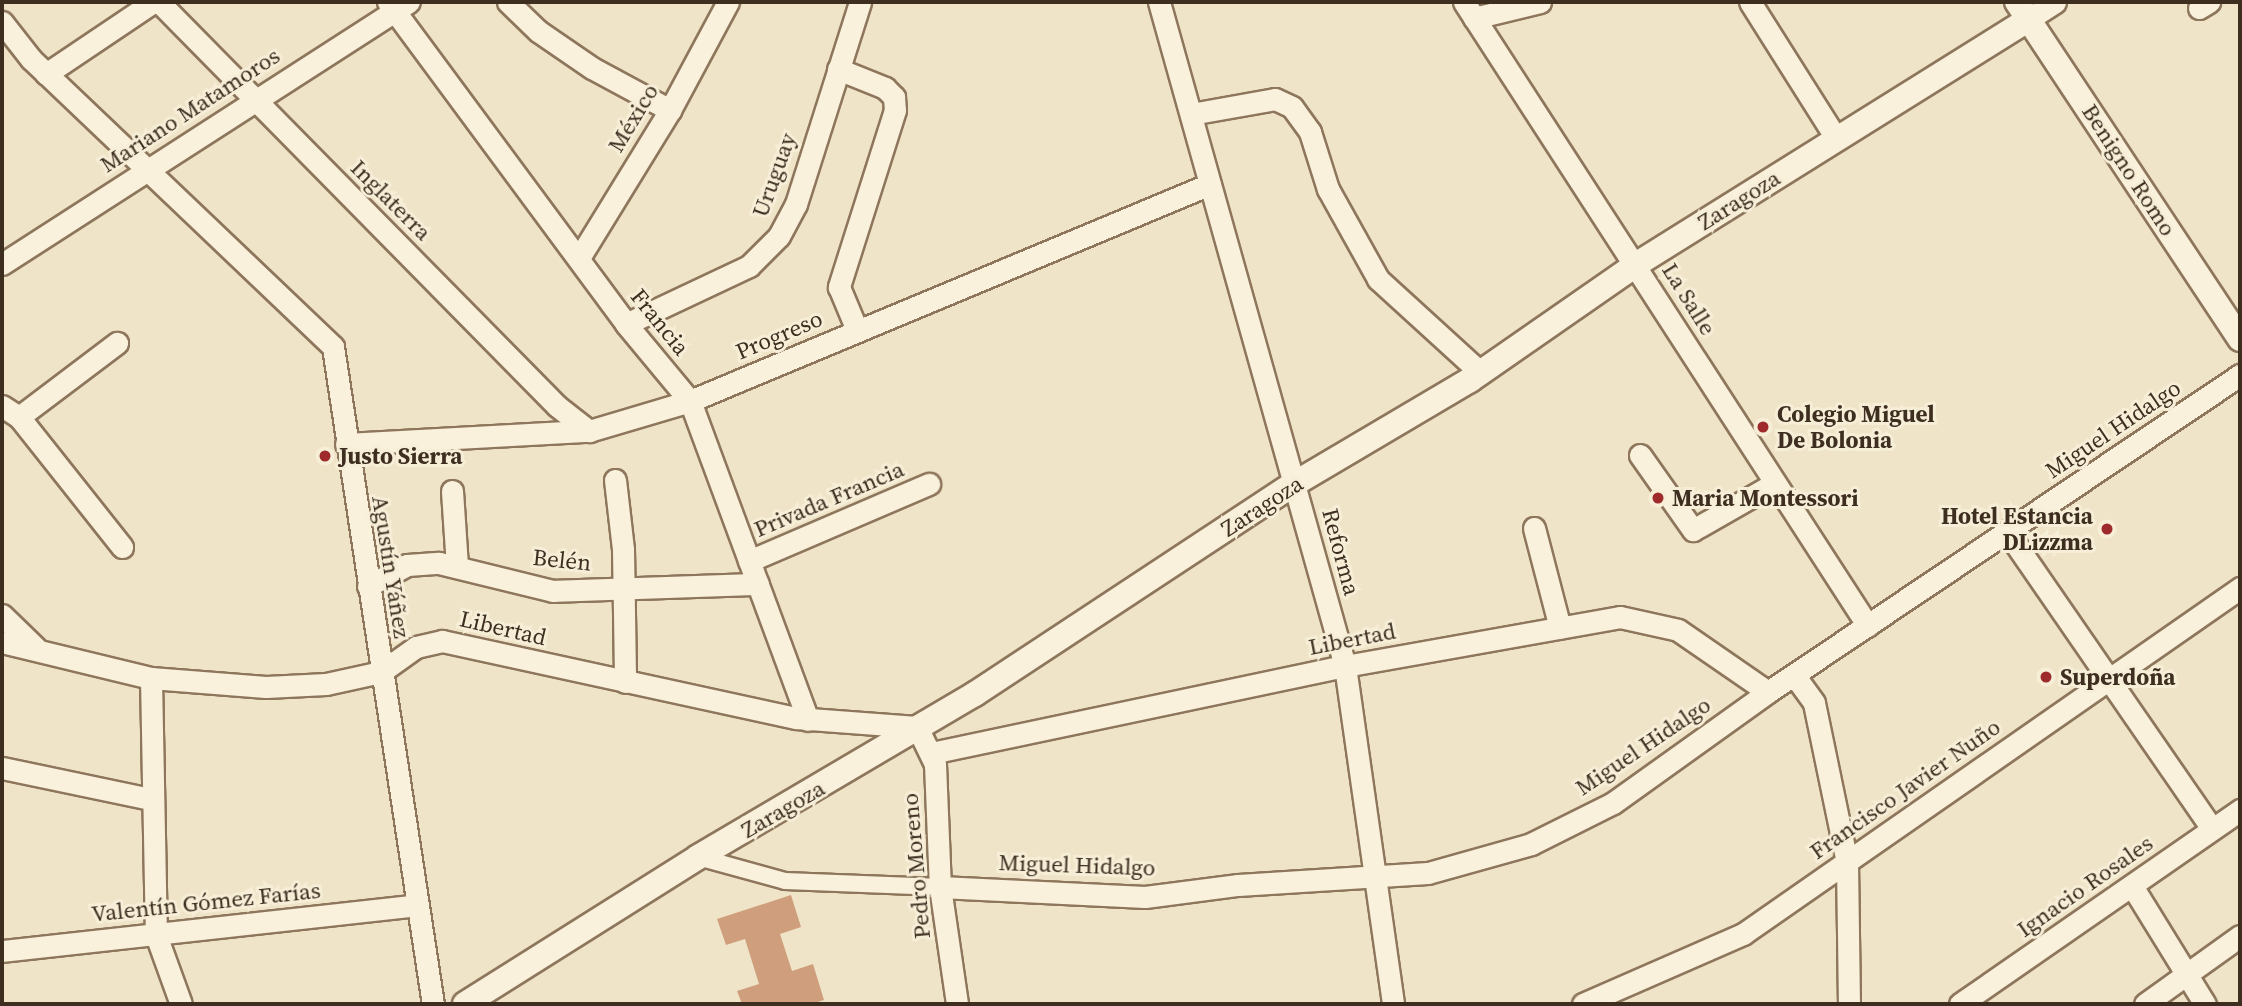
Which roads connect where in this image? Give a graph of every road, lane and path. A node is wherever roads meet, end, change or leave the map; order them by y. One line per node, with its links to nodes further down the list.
1 (153, 2): 15 (street)
2 (159, 2): 17 (street, Inglaterra)
3 (508, 2): 18 (street)
4 (728, 2): 18 (street, México)
5 (860, 2): 16 (street, Uruguay)
6 (1159, 2): 19 (street, Reforma)
7 (1540, 2): 11 (street)
8 (1750, 2): 20 (street)
9 (2055, 2): 12 (street, Zaragoza)
10 (397, 5): 17 (street, Mariano Matamoros); 23 (street, Francia)
11 (1469, 10): 25 (street, La Salle)
12 (2023, 10): 20 (street, Zaragoza); 28 (street, Benigno Romo)
13 (2, 22): 15 (street, Agustín Yáñez)
14 (2, 42): 15 (street)
15 (38, 66): 21 (street, Agustín Yáñez)
16 (838, 69): 26 (street, Uruguay); 27 (street)
17 (254, 99): 21 (street, Mariano Matamoros); 34 (street, Inglaterra)
18 (670, 110): 23 (street, México)
19 (1191, 114): 22 (street, Reforma); 30 (street)
20 (1836, 138): 25 (street, Zaragoza)
21 (147, 167): 24 (street, Mariano Matamoros); 35 (street, Agustín Yáñez)
22 (1210, 184): 27 (street, Progreso); 39 (street, Reforma)
23 (579, 258): 26 (street, Francia)
24 (2, 264)
25 (1637, 264): 30 (street, Zaragoza); 40 (street, La Salle)
26 (626, 324): 32 (street, Francia)
27 (857, 330): 32 (street, Progreso)
28 (2240, 338)
29 (117, 344): 33 (street)
30 (1481, 373): 39 (street, Zaragoza)
31 (2240, 375): 43 (street, Miguel Hidalgo)
32 (690, 401): 34 (street, Progreso); 45 (street, Francia)
33 (10, 411): 44 (street)
34 (589, 431): 35 (street, Progreso)
35 (346, 444): 48 (street, Agustín Yáñez)
36 (1640, 455): 40 (street)
37 (615, 480): 50 (street)
38 (929, 484): 45 (street, Privada Francia)
39 (1294, 484): 56 (street, Reforma); 64 (street, Zaragoza)
40 (1772, 485): 52 (street, La Salle)
41 (452, 491): 46 (street)
42 (1534, 528): 53 (street)
43 (2007, 533): 52 (street, Miguel Hidalgo); 60 (street)
44 (122, 547)
45 (750, 561): 47 (street, Francia)
46 (457, 567): 48 (street, Belén); 50 (street, Belén)
47 (758, 584): 50 (street, Belén); 63 (street, Francia)
48 (368, 586): 57 (street, Agustín Yáñez)
49 (2240, 587): 60 (street, Francisco Javier Nuño)
50 (623, 591): 61 (street)
51 (2, 615): 55 (street)
52 (1868, 626): 58 (street, Miguel Hidalgo)
53 (1560, 628): 56 (street, Libertad); 62 (street, Libertad)
54 (2, 642): 55 (street, Libertad)
55 (36, 648): 59 (street, Libertad)
56 (1345, 666): 65 (street, Libertad); 72 (street, Reforma)
57 (381, 672): 59 (street, Libertad); 61 (street, Libertad); 75 (street, Agustín Yáñez)
58 (1794, 675): 62 (street, Miguel Hidalgo); 71 (street)
59 (150, 678): 67 (street)
60 (2106, 681): 69 (street); 71 (street, Francisco Javier Nuño)
61 (625, 682): 63 (street, Libertad)
62 (1768, 692): 72 (street, Miguel Hidalgo)
63 (808, 720): 64 (street, Libertad)
64 (917, 727): 65 (street, Pedro Moreno); 70 (street, Zaragoza)
65 (930, 754): 74 (street, Pedro Moreno)
66 (2, 768): 67 (street)
67 (151, 799): 76 (street)
68 (2240, 810): 69 (street, Ignacio Rosales)
69 (2212, 830): 73 (street, Ignacio Rosales)
70 (698, 857): 74 (street); 82 (street, Zaragoza)
71 (1847, 862): 85 (street, Francisco Javier Nuño); 86 (street)
72 (1376, 877): 74 (street, Miguel Hidalgo); 84 (street, Reforma)
73 (2132, 886): 79 (street); 87 (street, Ignacio Rosales)
74 (940, 887): 83 (street, Pedro Moreno)
75 (416, 905): 76 (street, Valentín Gómez Farías); 81 (street, Agustín Yáñez)
76 (156, 935): 78 (street, Valentín Gómez Farías); 80 (street)
77 (2240, 936): 79 (street)
78 (2, 951)
79 (2186, 973): 88 (street); 89 (street)
80 (181, 1004)
81 (433, 1004)
82 (465, 1004)
83 (957, 1004)
84 (1393, 1004)
85 (1583, 1004)
86 (1849, 1004)
87 (1960, 1004)
88 (2144, 1004)
89 (2205, 1004)

